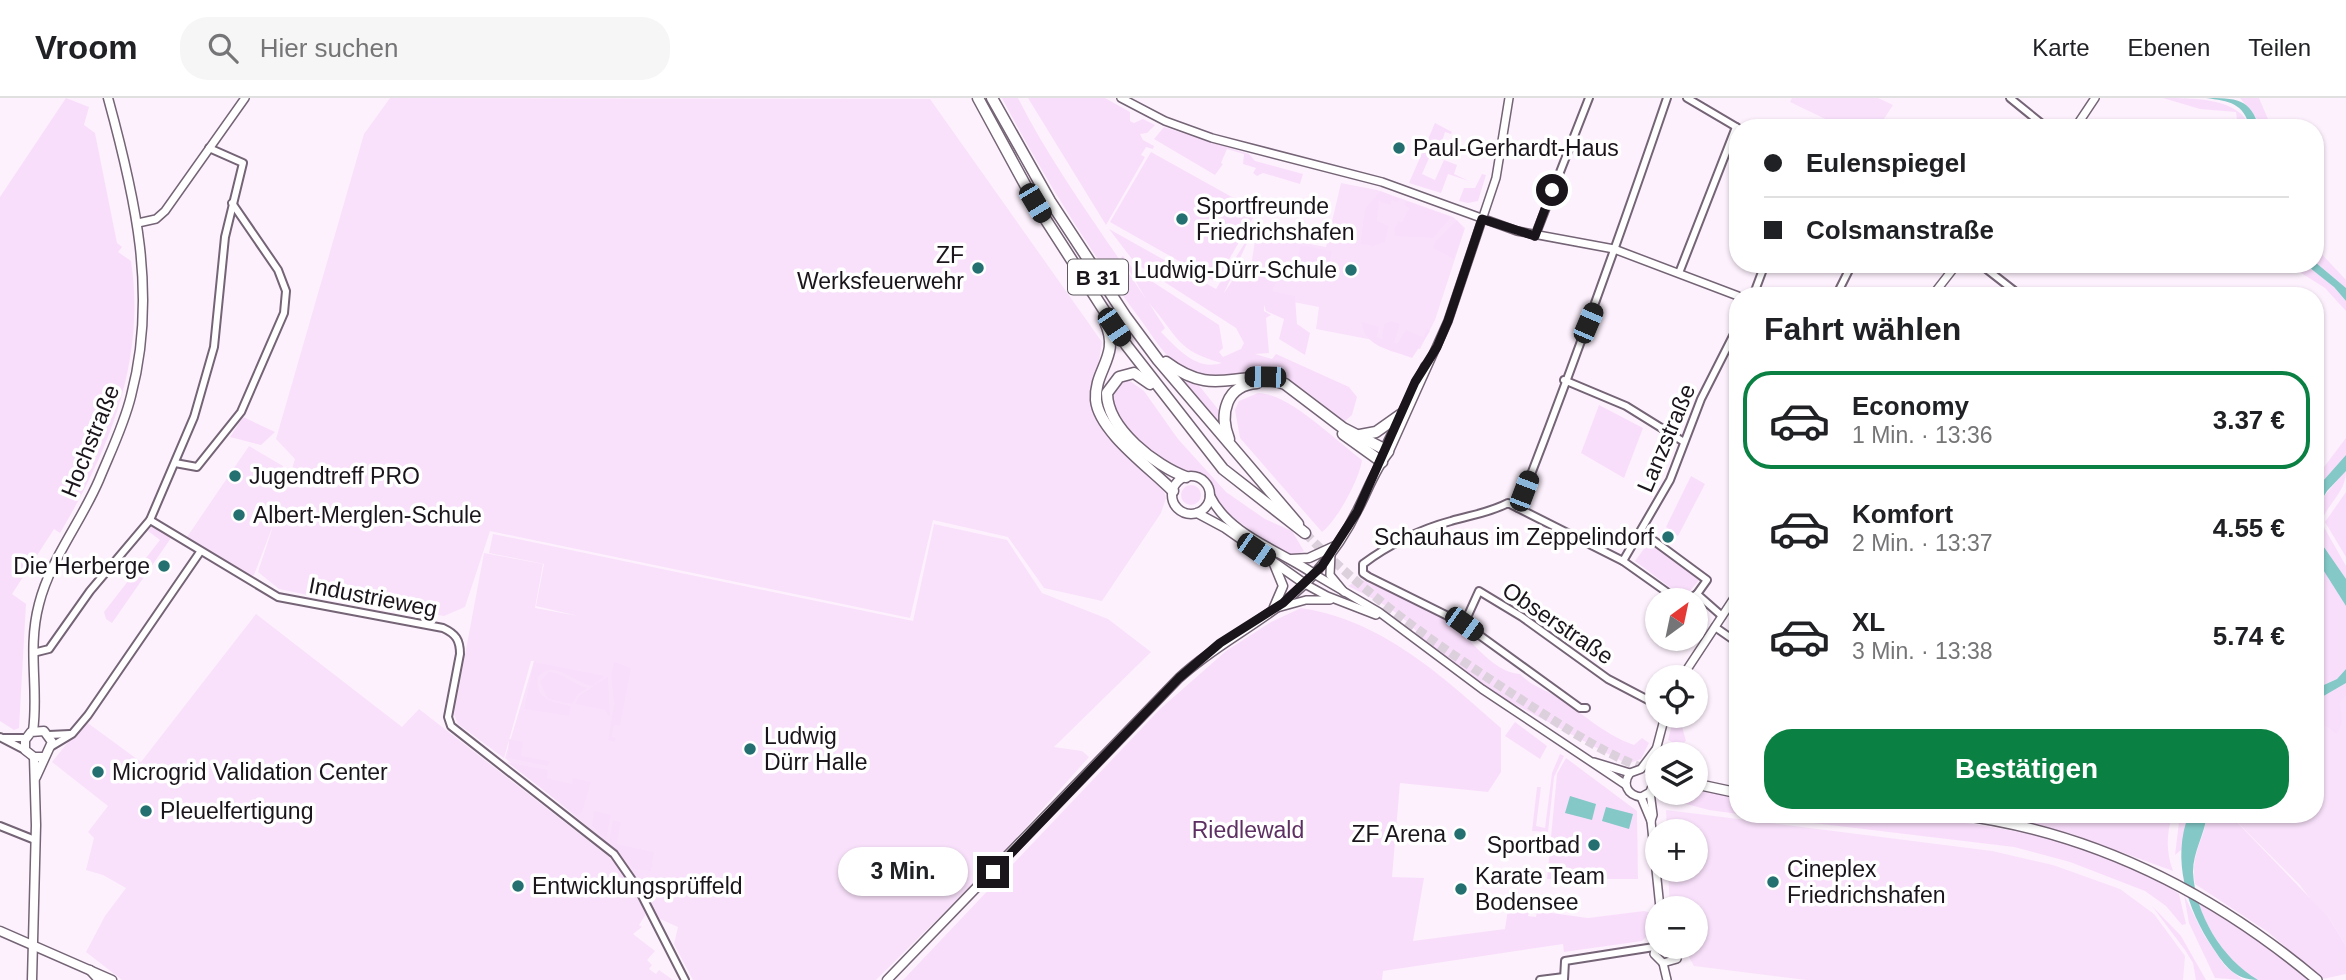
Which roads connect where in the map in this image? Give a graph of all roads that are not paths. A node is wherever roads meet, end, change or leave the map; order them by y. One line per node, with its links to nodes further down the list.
1 (108, 98): 19 (main road, Hochstraße)
2 (245, 98): 15 (street)
3 (978, 98): 27 (highway, B 31)
4 (992, 98): 31 (highway, B 31)
5 (1121, 98): 18 (street)
6 (1509, 98): 18 (street)
7 (1589, 98): 20 (street)
8 (1667, 98): 21 (street)
9 (1688, 98): 14 (street)
10 (2010, 98): 12 (street)
11 (2095, 98): 13 (street)
12 (2036, 119)
13 (2081, 119)
14 (1729, 123)
15 (209, 148): 17 (street); 19 (street)
16 (1729, 148): 24 (street)
17 (232, 203): 40 (street); 40 (street)
18 (1482, 219): 20 (street); 30 (street)
19 (138, 223): 68 (main road, Hochstraße)
20 (1535, 236): 21 (street)
21 (1614, 249): 24 (street); 32 (street)
22 (1950, 273): 25 (street)
23 (1992, 273): 26 (street)
24 (1679, 274): 28 (street)
25 (1939, 287)
26 (2009, 287)
27 (1089, 290): 33 (highway, B 31); 42 (highway)
28 (1729, 293)
29 (1729, 345): 36 (street, Lanzstraße)
30 (1437, 347): 34 (street); 38 (street)
31 (1150, 350): 35 (highway); 37 (highway, B 31)
32 (1564, 380): 36 (street); 44 (street)
33 (1172, 406): 37 (highway, B 31); 41 (highway)
34 (1400, 415): 35 (highway); 38 (street)
35 (1352, 433): 38 (highway)
36 (1684, 442): 47 (street, Lanzstraße)
37 (1234, 449): 39 (highway)
38 (1386, 451): 39 (main road)
39 (1382, 462): 48 (main road)
40 (174, 463): 46 (street)
41 (1186, 477): 42 (main road); 43 (main road)
42 (1173, 491): 45 (main road)
43 (1210, 496): 45 (main road); 51 (main road)
44 (1518, 508): 53 (street); 64 (street)
45 (1197, 513): 52 (main road)
46 (150, 520): 49 (street, Industrieweg); 68 (street)
47 (1642, 532): 53 (street, Lanzstraße); 57 (street)
48 (1338, 544): 50 (main road); 51 (main road)
49 (200, 552): 75 (street); 109 (street, Industrieweg)
50 (1331, 553): 54 (main road); 58 (street)
51 (1286, 558): 54 (main road)
52 (1272, 561): 55 (main road); 62 (main road)
53 (1623, 561): 56 (street)
54 (1314, 575): 55 (main road); 58 (street)
55 (1305, 583): 59 (street); 62 (main road)
56 (1661, 588)
57 (1701, 588)
58 (1347, 596): 66 (street)
59 (1336, 600): 62 (street); 66 (street)
60 (1708, 604): 63 (street)
61 (1729, 606): 63 (street)
62 (1273, 609): 110 (main road)
63 (1722, 616): 65 (street)
64 (1464, 624): 70 (street, Obserstraße); 71 (street)
65 (1715, 626): 67 (street); 69 (street)
66 (1410, 635): 82 (street)
67 (1729, 636)
68 (33, 653): 72 (main road, Hochstraße)
69 (1690, 665)
70 (1645, 698)
71 (1586, 708)
72 (35, 709): 73 (main road, Hochstraße); 74 (main road, Hochstraße)
73 (33, 731): 74 (main road); 77 (main road)
74 (46, 733): 75 (street); 78 (main road)
75 (72, 734): 78 (street)
76 (2, 738): 77 (street); 79 (street)
77 (26, 738): 79 (main road)
78 (52, 746): 81 (main road)
79 (25, 750): 80 (main road)
80 (34, 757): 81 (main road); 87 (main road)
81 (45, 757): 87 (main road)
82 (1594, 762): 86 (street); 88 (street)
83 (1645, 764): 84 (street)
84 (1641, 769): 85 (street); 86 (street)
85 (1645, 771)
86 (1630, 773): 88 (street)
87 (35, 780): 96 (main road)
88 (1626, 785): 92 (street)
89 (1708, 787): 90 (main road)
90 (1729, 791)
91 (1645, 795): 92 (street)
92 (1641, 797): 93 (street)
93 (1650, 819)
94 (2005, 823): 113 (main road)
95 (0, 826): 96 (street)
96 (35, 841): 98 (main road)
97 (0, 931): 98 (main road)
98 (33, 943): 104 (main road); 106 (main road)
99 (1645, 949): 105 (street)
100 (1661, 959): 102 (street)
101 (1675, 959): 103 (street)
102 (1663, 963): 103 (street); 112 (street)
103 (1672, 963): 112 (street)
104 (90, 971): 107 (main road); 108 (main road)
105 (1564, 978): 111 (street)
106 (32, 980)
107 (100, 980)
108 (112, 980)
109 (685, 980)
110 (887, 980)
111 (1539, 980)
112 (1668, 980)
113 (2317, 980)

